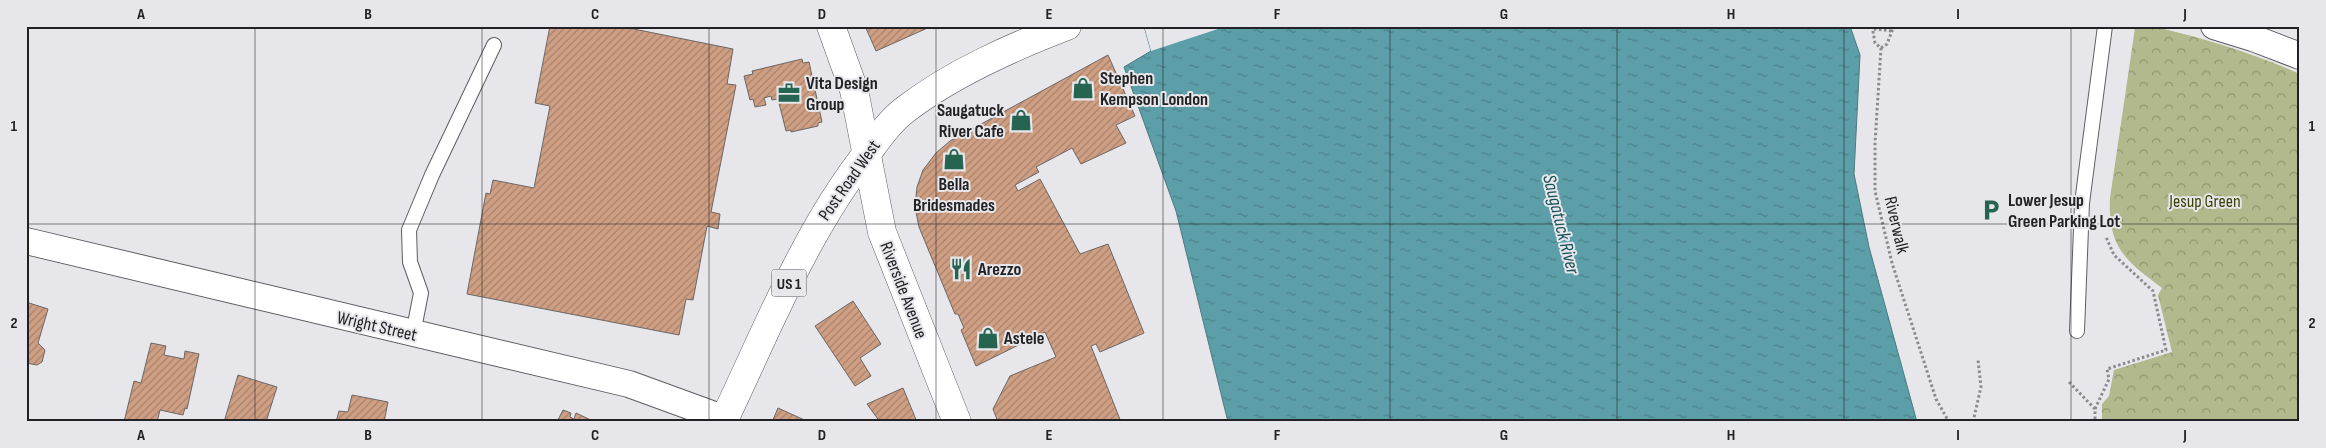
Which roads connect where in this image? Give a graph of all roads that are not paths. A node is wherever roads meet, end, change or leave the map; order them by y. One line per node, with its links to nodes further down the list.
1 (831, 26): 7 (main road, Riverside Avenue)
2 (1067, 26): 7 (main road, Post Road West / US 1)
3 (2105, 26): 9 (lane)
4 (2214, 26): 6 (street)
5 (494, 45): 10 (lane)
6 (2300, 56)
7 (865, 155): 11 (main road, Post Road West / US 1); 12 (main road, Riverside Avenue)
8 (26, 242): 10 (street, Wright Street)
9 (2077, 331)
10 (413, 334): 11 (street, Wright Street)
11 (724, 420)
12 (957, 422)

